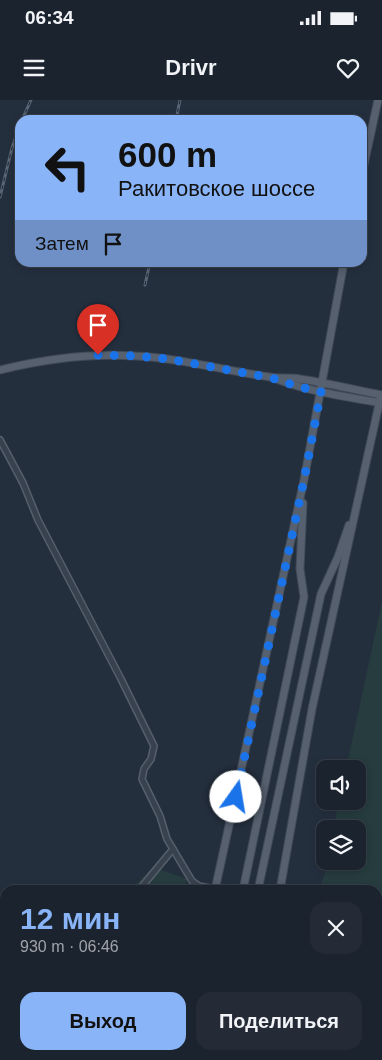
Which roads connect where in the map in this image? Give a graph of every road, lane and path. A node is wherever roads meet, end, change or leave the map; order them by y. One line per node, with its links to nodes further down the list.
1 (378, 100): 2 (main road)
2 (367, 151)
3 (343, 267): 6 (main road)
4 (0, 370): 5 (main road)
5 (272, 378): 6 (main road); 7 (main road)
6 (322, 383): 7 (main road); 8 (main road)
7 (321, 392): 8 (main road); 10 (main road)
8 (381, 399): 11 (main road)
9 (0, 440): 12 (street)
10 (304, 480): 15 (main road); 16 (main road)
11 (360, 493): 17 (main road); 18 (main road)
12 (173, 849): 13 (street); 14 (street)
13 (143, 885)
14 (198, 885)
15 (216, 885)
16 (244, 885)
17 (259, 885)
18 (281, 885)

